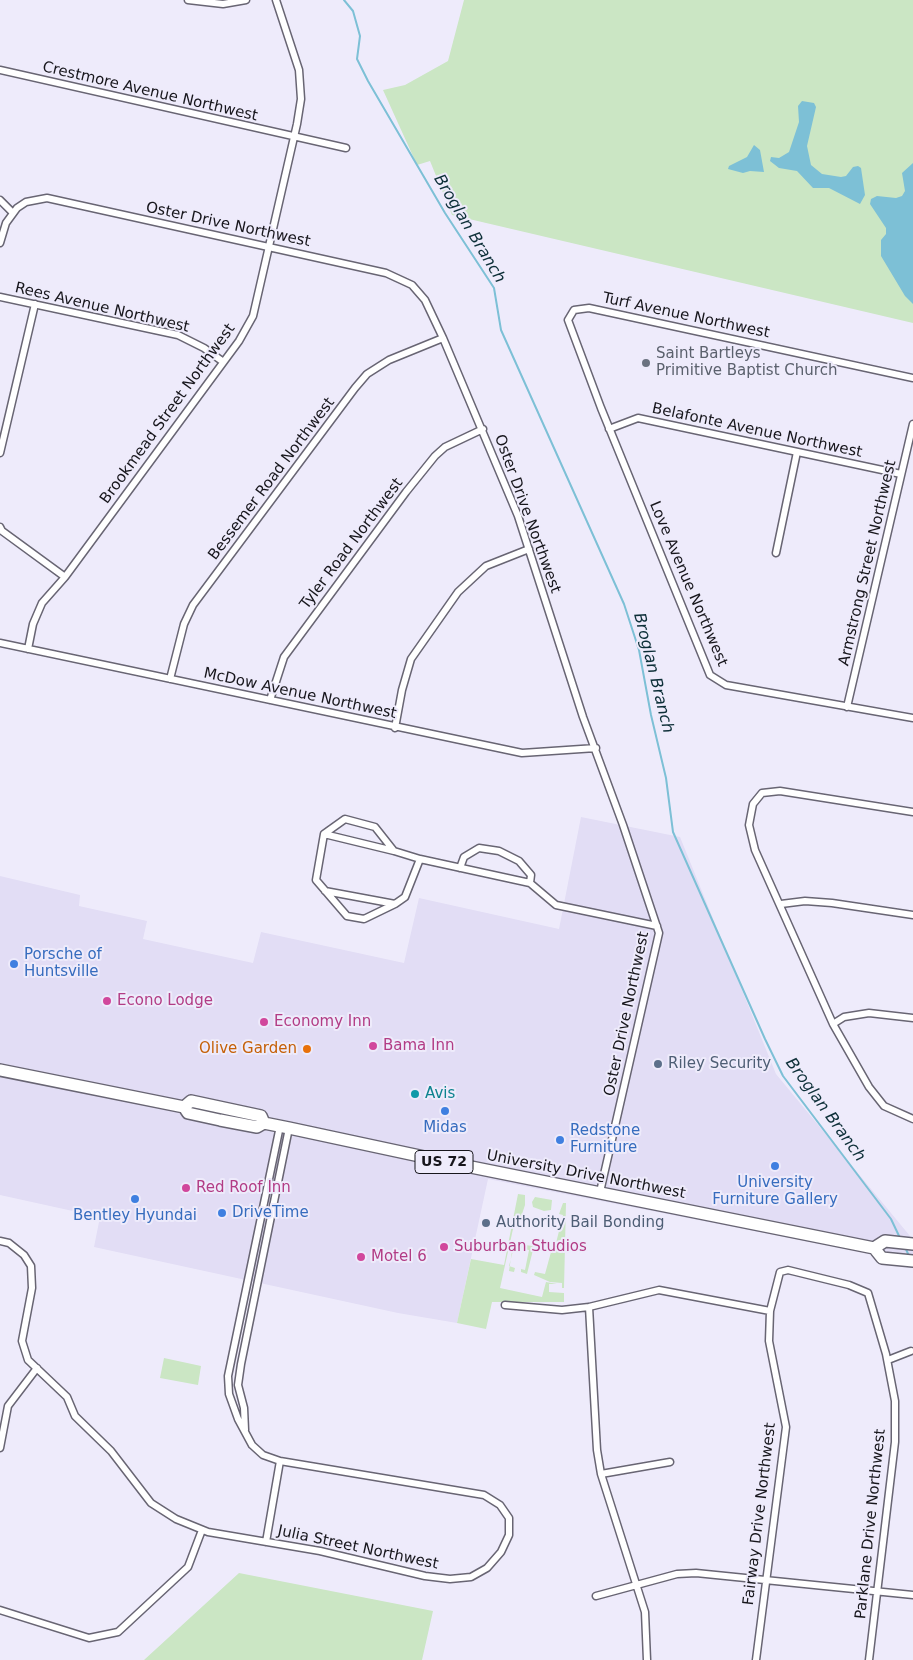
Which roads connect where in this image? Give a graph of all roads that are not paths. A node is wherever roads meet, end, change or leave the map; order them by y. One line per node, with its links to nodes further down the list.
1 (188, 0): 2 (street)
2 (246, 0)
3 (276, 0): 5 (street, Brookmead Street Northwest)
4 (0, 70): 5 (street, Crestmore Avenue Northwest)
5 (294, 137): 6 (street, Crestmore Avenue Northwest); 10 (street, Brookmead Street Northwest)
6 (346, 148)
7 (0, 200): 8 (street)
8 (13, 213): 9 (street); 10 (street, Oster Drive Northwest)
9 (0, 243)
10 (269, 246): 14 (street, Oster Drive Northwest); 15 (street, Brookmead Street Northwest)
11 (0, 296): 12 (street, Rees Avenue Northwest)
12 (35, 304): 15 (street, Rees Avenue Northwest); 21 (street)
13 (572, 312): 16 (street, Turf Avenue Northwest); 18 (street, Love Avenue Northwest)
14 (443, 338): 19 (street, Oster Drive Northwest); 29 (street, Bessemer Road Northwest)
15 (222, 361): 26 (street, Brookmead Street Northwest)
16 (913, 378)
17 (913, 424): 22 (street, Armstrong Street Northwest)
18 (609, 428): 20 (street, Belafonte Avenue Northwest); 31 (street, Love Avenue Northwest)
19 (482, 429): 24 (street, Oster Drive Northwest); 30 (street, Tyler Road Northwest)
20 (797, 452): 22 (street, Belafonte Avenue Northwest); 25 (street)
21 (0, 453)
22 (901, 474): 31 (street, Armstrong Street Northwest)
23 (0, 527): 26 (street)
24 (529, 549): 33 (street); 34 (street, Oster Drive Northwest)
25 (776, 553)
26 (65, 577): 28 (street, Brookmead Street Northwest)
27 (0, 642): 28 (street, McDow Avenue Northwest)
28 (28, 649): 29 (street, McDow Avenue Northwest)
29 (170, 679): 30 (street, McDow Avenue Northwest)
30 (270, 700): 33 (street, McDow Avenue Northwest)
31 (847, 707): 32 (street, Love Avenue Northwest)
32 (913, 718)
33 (395, 728): 34 (street, McDow Avenue Northwest)
34 (596, 748): 45 (street, Oster Drive Northwest)
35 (913, 812): 43 (street)
36 (324, 834): 37 (street); 37 (street); 41 (street)
37 (394, 851): 38 (street)
38 (420, 860): 39 (street); 42 (street)
39 (460, 868): 40 (street); 40 (street)
40 (530, 883): 45 (street)
41 (325, 890): 42 (street); 42 (street)
42 (395, 904)
43 (781, 904): 44 (street); 47 (street)
44 (913, 915)
45 (657, 926): 51 (street, Oster Drive Northwest)
46 (913, 1018): 47 (street)
47 (833, 1024): 49 (street)
48 (0, 1070): 50 (highway, University Drive Northwest / US 72)
49 (913, 1119)
50 (285, 1127): 51 (highway, University Drive Northwest / US 72); 63 (street); 63 (street, Julia Street Northwest)
51 (600, 1192): 54 (highway, University Drive Northwest / US 72)
52 (0, 1241): 62 (street, Julia Street Northwest)
53 (913, 1244): 54 (highway, University Drive Northwest / US 72)
54 (874, 1248): 55 (highway, University Drive Northwest / US 72)
55 (913, 1261)
56 (797, 1272): 59 (street, Fairway Drive Northwest); 61 (street, Parklane Drive Northwest)
57 (505, 1305): 58 (street)
58 (589, 1307): 59 (street); 67 (street)
59 (770, 1311): 70 (street, Fairway Drive Northwest)
60 (911, 1351): 61 (street)
61 (888, 1360): 72 (street, Parklane Drive Northwest)
62 (37, 1368): 64 (street); 68 (street, Julia Street Northwest)
63 (245, 1431): 65 (street, Julia Street Northwest)
64 (0, 1448)
65 (280, 1461): 69 (street); 69 (street, Julia Street Northwest)
66 (670, 1462): 67 (street)
67 (601, 1474): 71 (street)
68 (202, 1530): 69 (street, Julia Street Northwest); 75 (street)
69 (266, 1542)
70 (765, 1581): 71 (street); 72 (street); 77 (street, Fairway Drive Northwest)
71 (637, 1584): 74 (street); 76 (street)
72 (876, 1592): 73 (street); 78 (street, Parklane Drive Northwest)
73 (913, 1595)
74 (596, 1596)
75 (0, 1610)
76 (647, 1660)
77 (756, 1660)
78 (869, 1660)

